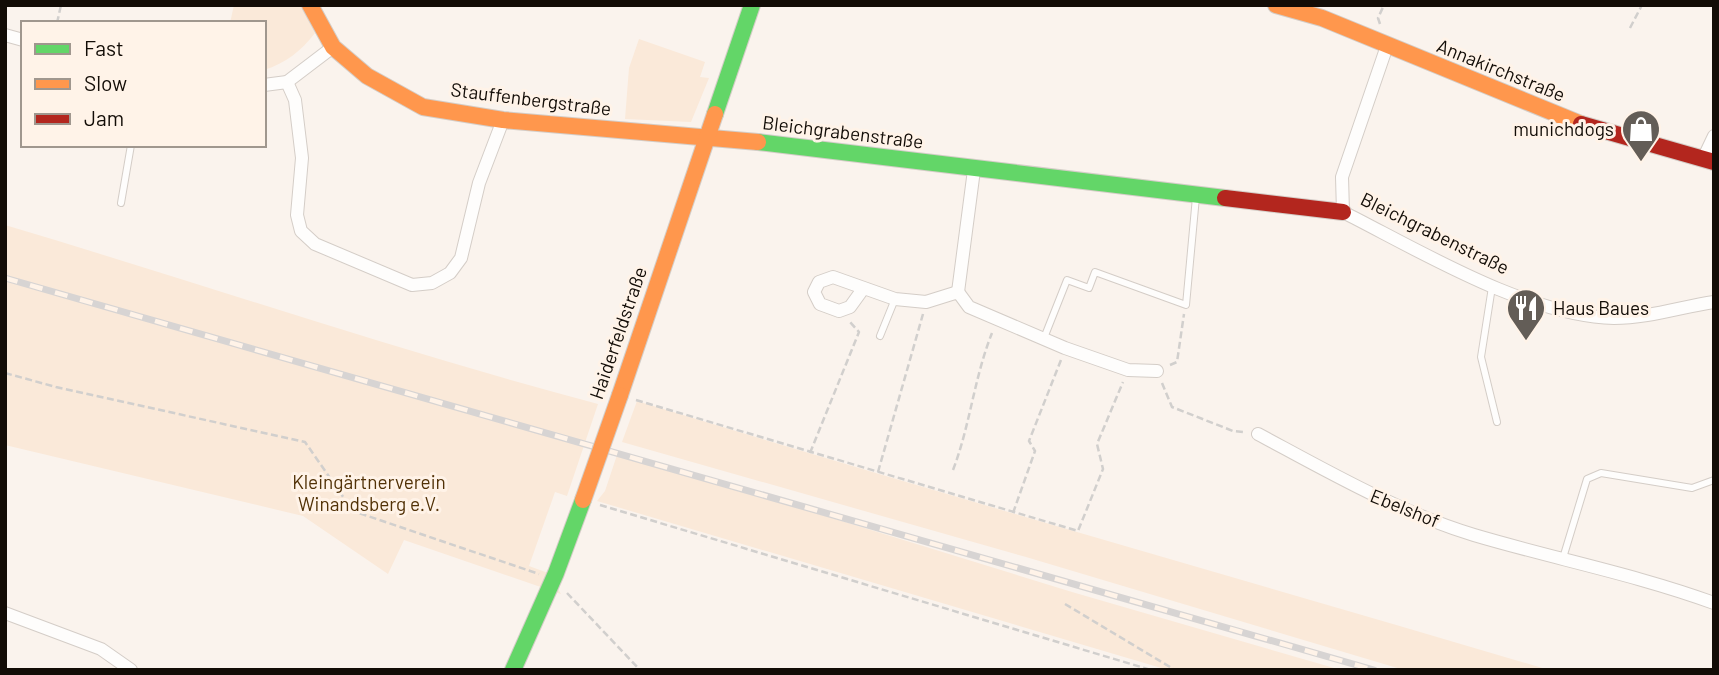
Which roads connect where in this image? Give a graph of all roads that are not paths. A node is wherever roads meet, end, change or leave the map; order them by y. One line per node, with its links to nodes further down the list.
1 (310, 5): 5 (street, Stauffenbergstraße)
2 (752, 5): 9 (street, Haiderfeldstraße)
3 (1276, 5): 4 (street, Annakirchstraße)
4 (1387, 46): 12 (street, Annakirchstraße); 16 (street, Bleichgrabenstraße)
5 (333, 47): 6 (street); 8 (street, Stauffenbergstraße)
6 (287, 82): 7 (street); 8 (street)
7 (266, 85)
8 (503, 120): 9 (street, Stauffenbergstraße)
9 (706, 136): 13 (street, Bleichgrabenstraße); 32 (street, Haiderfeldstraße, bridge)
10 (1714, 136): 12 (street)
11 (131, 147): 15 (lane)
12 (1709, 159)
13 (974, 170): 14 (street, Bleichgrabenstraße); 19 (street)
14 (1196, 195): 16 (street, Bleichgrabenstraße); 23 (lane)
15 (121, 203)
16 (1343, 212): 17 (street, Bleichgrabenstraße)
17 (1492, 285): 21 (street, Bleichgrabenstraße); 25 (lane)
18 (863, 289): 18 (street); 20 (street)
19 (958, 292): 20 (street); 23 (street)
20 (895, 299): 22 (lane)
21 (1714, 302)
22 (880, 336)
23 (1044, 338): 24 (street)
24 (1157, 371)
25 (1497, 422)
26 (1258, 433): 28 (street, Ebelshof)
27 (1714, 480): 28 (lane)
28 (1563, 558): 29 (street, Ebelshof)
29 (1714, 603)
30 (5, 613): 31 (street)
31 (131, 670)
32 (513, 670)

